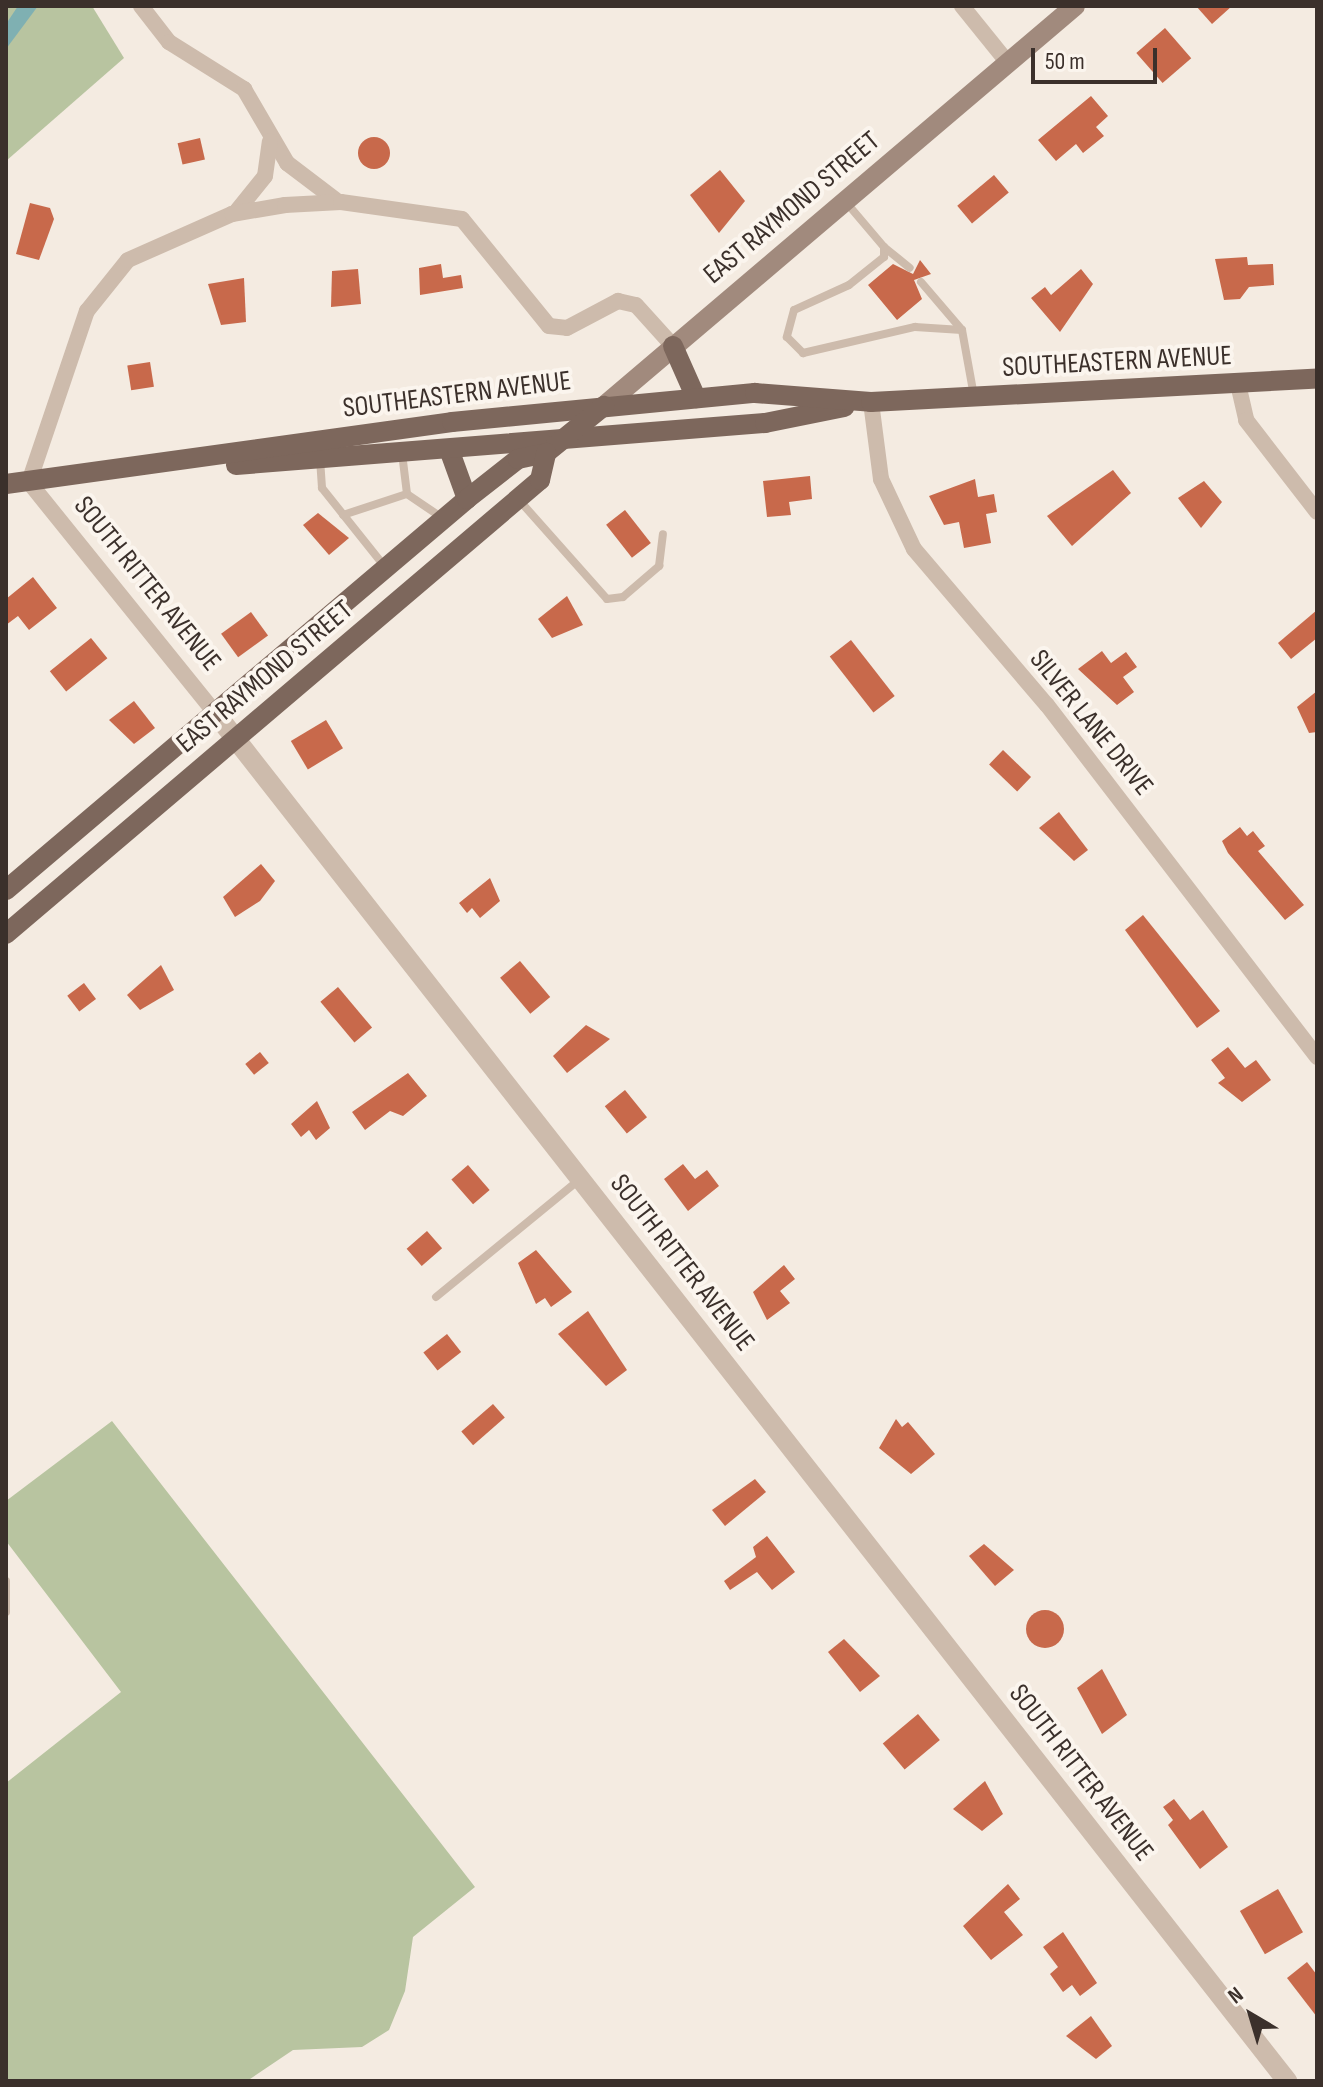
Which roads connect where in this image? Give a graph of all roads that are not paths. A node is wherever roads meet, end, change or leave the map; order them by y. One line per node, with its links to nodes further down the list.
1 (141, 6): 5 (street)
2 (962, 6): 4 (street)
3 (1075, 6): 4 (main road, EAST RAYMOND STREET)
4 (1008, 63): 6 (main road, EAST RAYMOND STREET)
5 (270, 141): 7 (street); 8 (street)
6 (845, 200): 9 (lane); 13 (main road, EAST RAYMOND STREET)
7 (341, 202): 8 (street); 13 (street)
8 (232, 214): 25 (street)
9 (884, 247): 10 (lane); 12 (lane)
10 (910, 268)
11 (921, 282): 12 (lane)
12 (962, 330): 16 (lane)
13 (673, 346): 17 (main road); 19 (main road, EAST RAYMOND STREET)
14 (1317, 379): 15 (main road, SOUTHEASTERN AVENUE)
15 (1238, 384): 16 (main road, SOUTHEASTERN AVENUE); 30 (street)
16 (974, 397): 18 (main road, SOUTHEASTERN AVENUE)
17 (696, 398): 18 (main road, SOUTHEASTERN AVENUE); 19 (main road, SOUTHEASTERN AVENUE)
18 (871, 402): 20 (main road, SOUTHEASTERN AVENUE); 39 (street, SILVER LANE DRIVE)
19 (604, 406): 20 (main road, EAST RAYMOND STREET); 24 (main road, SOUTHEASTERN AVENUE)
20 (554, 447): 22 (main road, SOUTHEASTERN AVENUE); 28 (main road, EAST RAYMOND STREET); 29 (main road, EAST RAYMOND STREET)
21 (401, 452): 22 (main road, SOUTHEASTERN AVENUE); 23 (main road, SOUTHEASTERN AVENUE); 27 (lane)
22 (450, 452): 28 (main road)
23 (320, 458): 24 (main road, SOUTHEASTERN AVENUE); 31 (lane)
24 (52, 479): 25 (main road, SOUTHEASTERN AVENUE)
25 (29, 482): 26 (main road, SOUTHEASTERN AVENUE); 35 (street, SOUTH RITTER AVENUE)
26 (6, 484)
27 (407, 494): 31 (lane); 32 (lane)
28 (467, 499): 32 (main road, EAST RAYMOND STREET)
29 (518, 499): 33 (lane); 36 (main road, EAST RAYMOND STREET)
30 (1317, 512)
31 (343, 515): 34 (lane)
32 (444, 519): 34 (main road, EAST RAYMOND STREET)
33 (663, 534)
34 (386, 568): 35 (main road, EAST RAYMOND STREET)
35 (216, 714): 36 (street, SOUTH RITTER AVENUE); 37 (main road, EAST RAYMOND STREET)
36 (236, 739): 38 (main road, EAST RAYMOND STREET); 40 (street, SOUTH RITTER AVENUE)
37 (6, 890)
38 (6, 934)
39 (1317, 1057)
40 (581, 1179): 41 (lane); 44 (street, SOUTH RITTER AVENUE)
41 (436, 1297)
42 (6, 1581): 43 (lane)
43 (6, 1612)
44 (1287, 2081)

